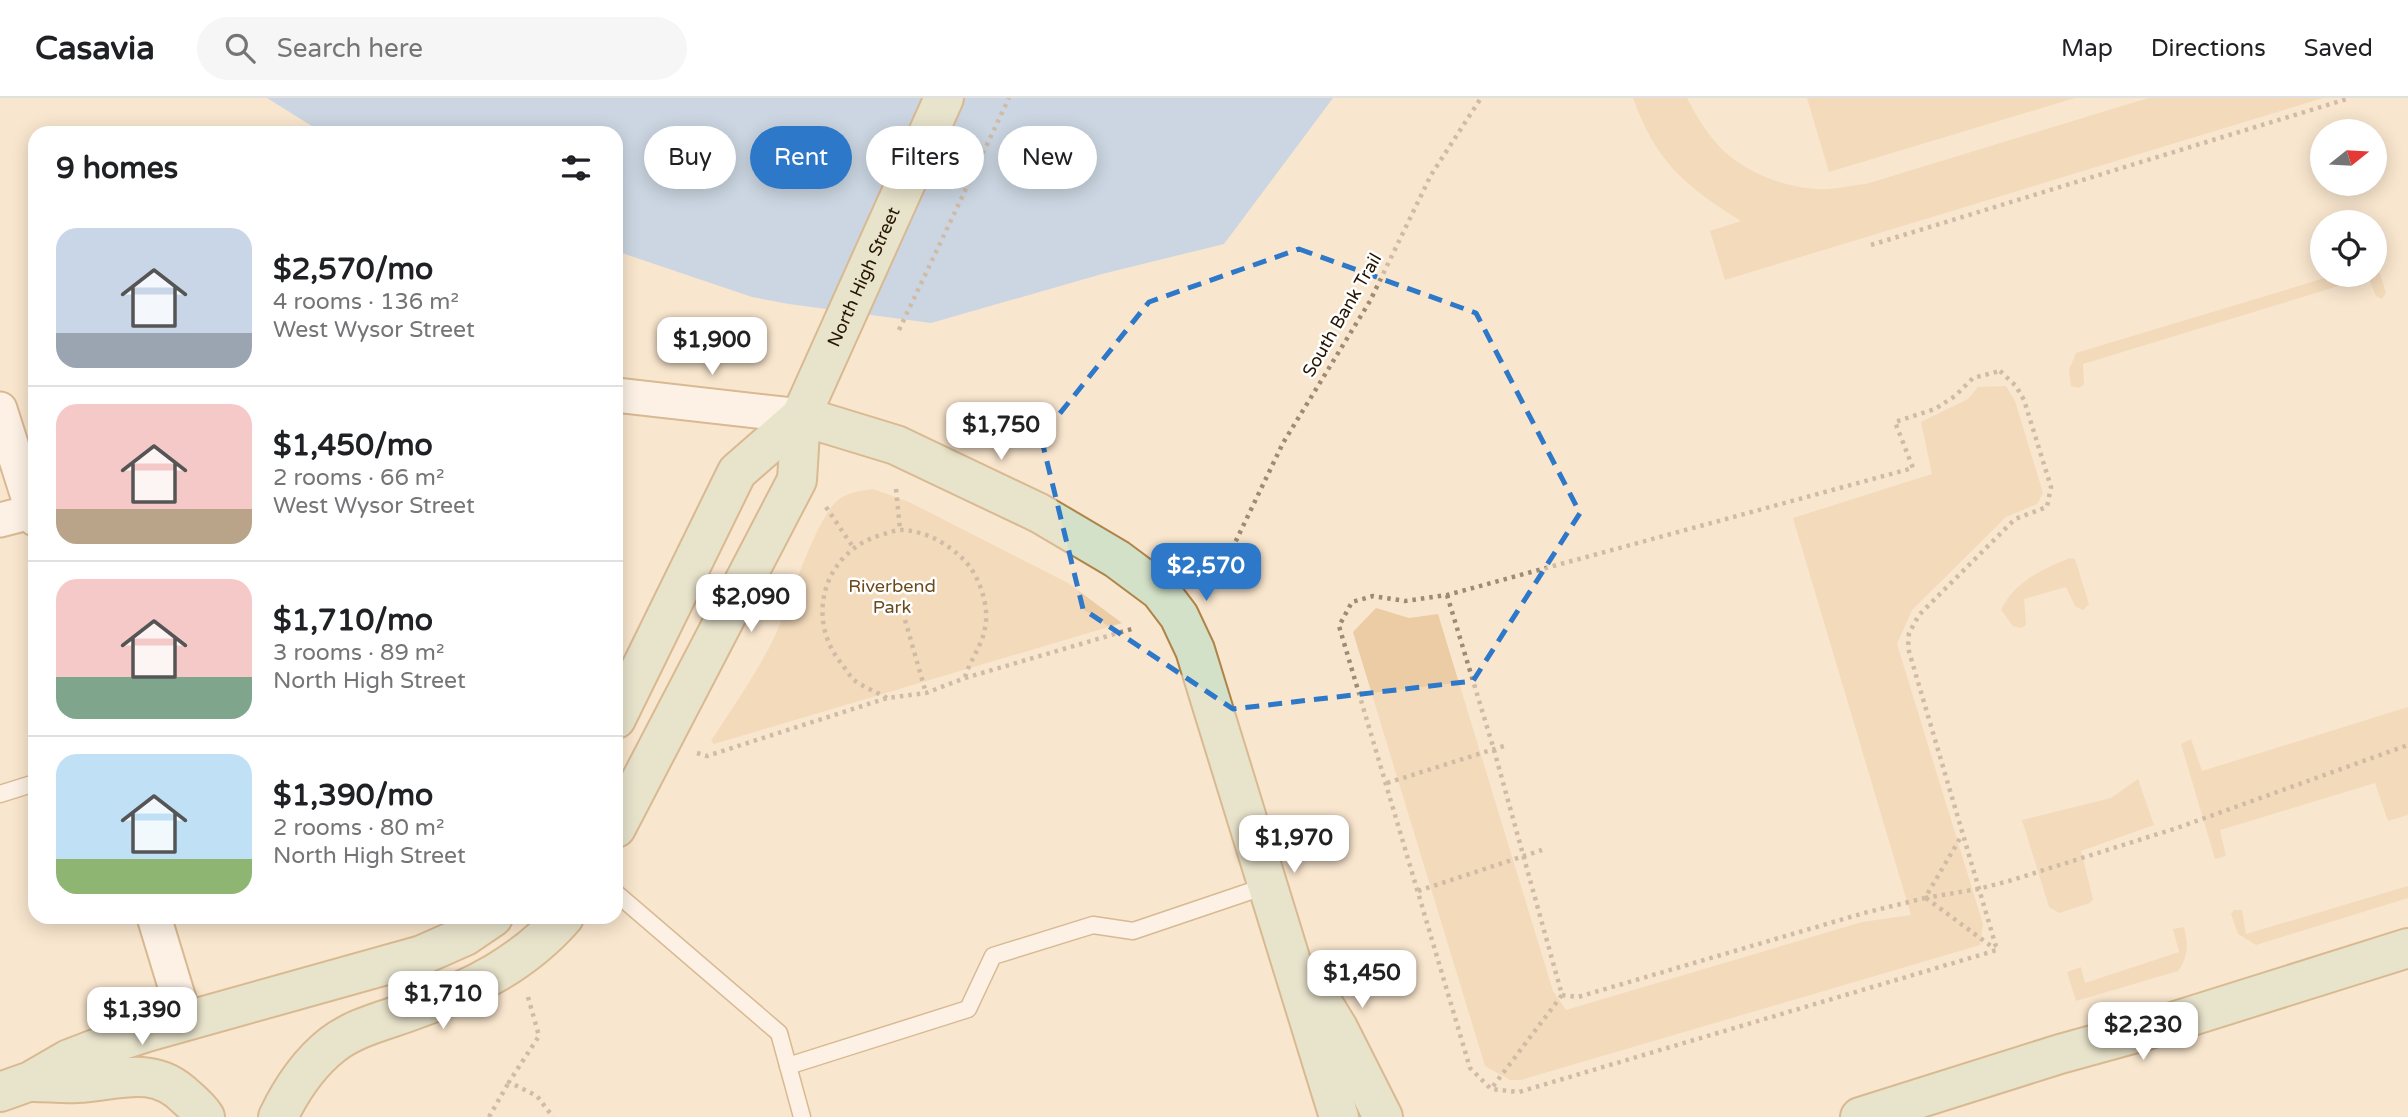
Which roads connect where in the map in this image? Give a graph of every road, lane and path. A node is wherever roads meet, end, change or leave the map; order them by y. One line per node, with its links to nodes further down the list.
1 (944, 98): 9 (main road, North High Street)
2 (1009, 98): 6 (path)
3 (1481, 98): 17 (path, South Bank Trail)
4 (2350, 98): 5 (path)
5 (1871, 245)
6 (899, 330)
7 (623, 396): 9 (street)
8 (0, 409): 11 (street)
9 (801, 416): 24 (main road, North High Street); 32 (main road, North High Street); 36 (main road)
10 (895, 486): 15 (path)
11 (28, 495)
12 (824, 504): 16 (path)
13 (28, 515): 14 (street)
14 (0, 520)
15 (900, 530): 16 (path); 21 (path)
16 (853, 547): 23 (path)
17 (1232, 549)
18 (1447, 595): 27 (path); 29 (path); 33 (path)
19 (905, 620): 22 (path)
20 (1135, 628): 21 (path)
21 (964, 678): 22 (path)
22 (926, 693): 23 (path)
23 (887, 698): 28 (path)
24 (623, 705)
25 (1507, 745): 27 (path)
26 (2408, 745): 37 (path)
27 (1494, 750): 29 (path); 35 (path)
28 (695, 752)
29 (1387, 783): 38 (path)
30 (28, 785): 31 (lane)
31 (0, 794)
32 (623, 815)
33 (1962, 835): 37 (path); 39 (path)
34 (1542, 850): 35 (path)
35 (1524, 856): 38 (path); 47 (path)
36 (1266, 886): 44 (main road); 50 (lane)
37 (1978, 889): 39 (path); 46 (path)
38 (1418, 891): 53 (path)
39 (1925, 898): 46 (path); 47 (path)
40 (623, 899): 50 (lane)
41 (156, 924): 49 (street)
42 (483, 924): 49 (main road)
43 (557, 924): 55 (main road)
44 (1282, 936): 59 (main road); 60 (main road)
45 (2408, 948): 61 (main road)
46 (1997, 950): 53 (path)
47 (1562, 995): 53 (path)
48 (528, 996): 51 (path)
49 (186, 1022): 52 (main road)
50 (788, 1066): 58 (lane)
51 (509, 1082): 56 (path); 57 (path)
52 (16, 1087): 54 (main road)
53 (1491, 1089)
54 (205, 1117)
55 (278, 1117)
56 (489, 1117)
57 (553, 1117)
58 (802, 1117)
59 (1339, 1117)
60 (1383, 1117)
61 (1860, 1117)

